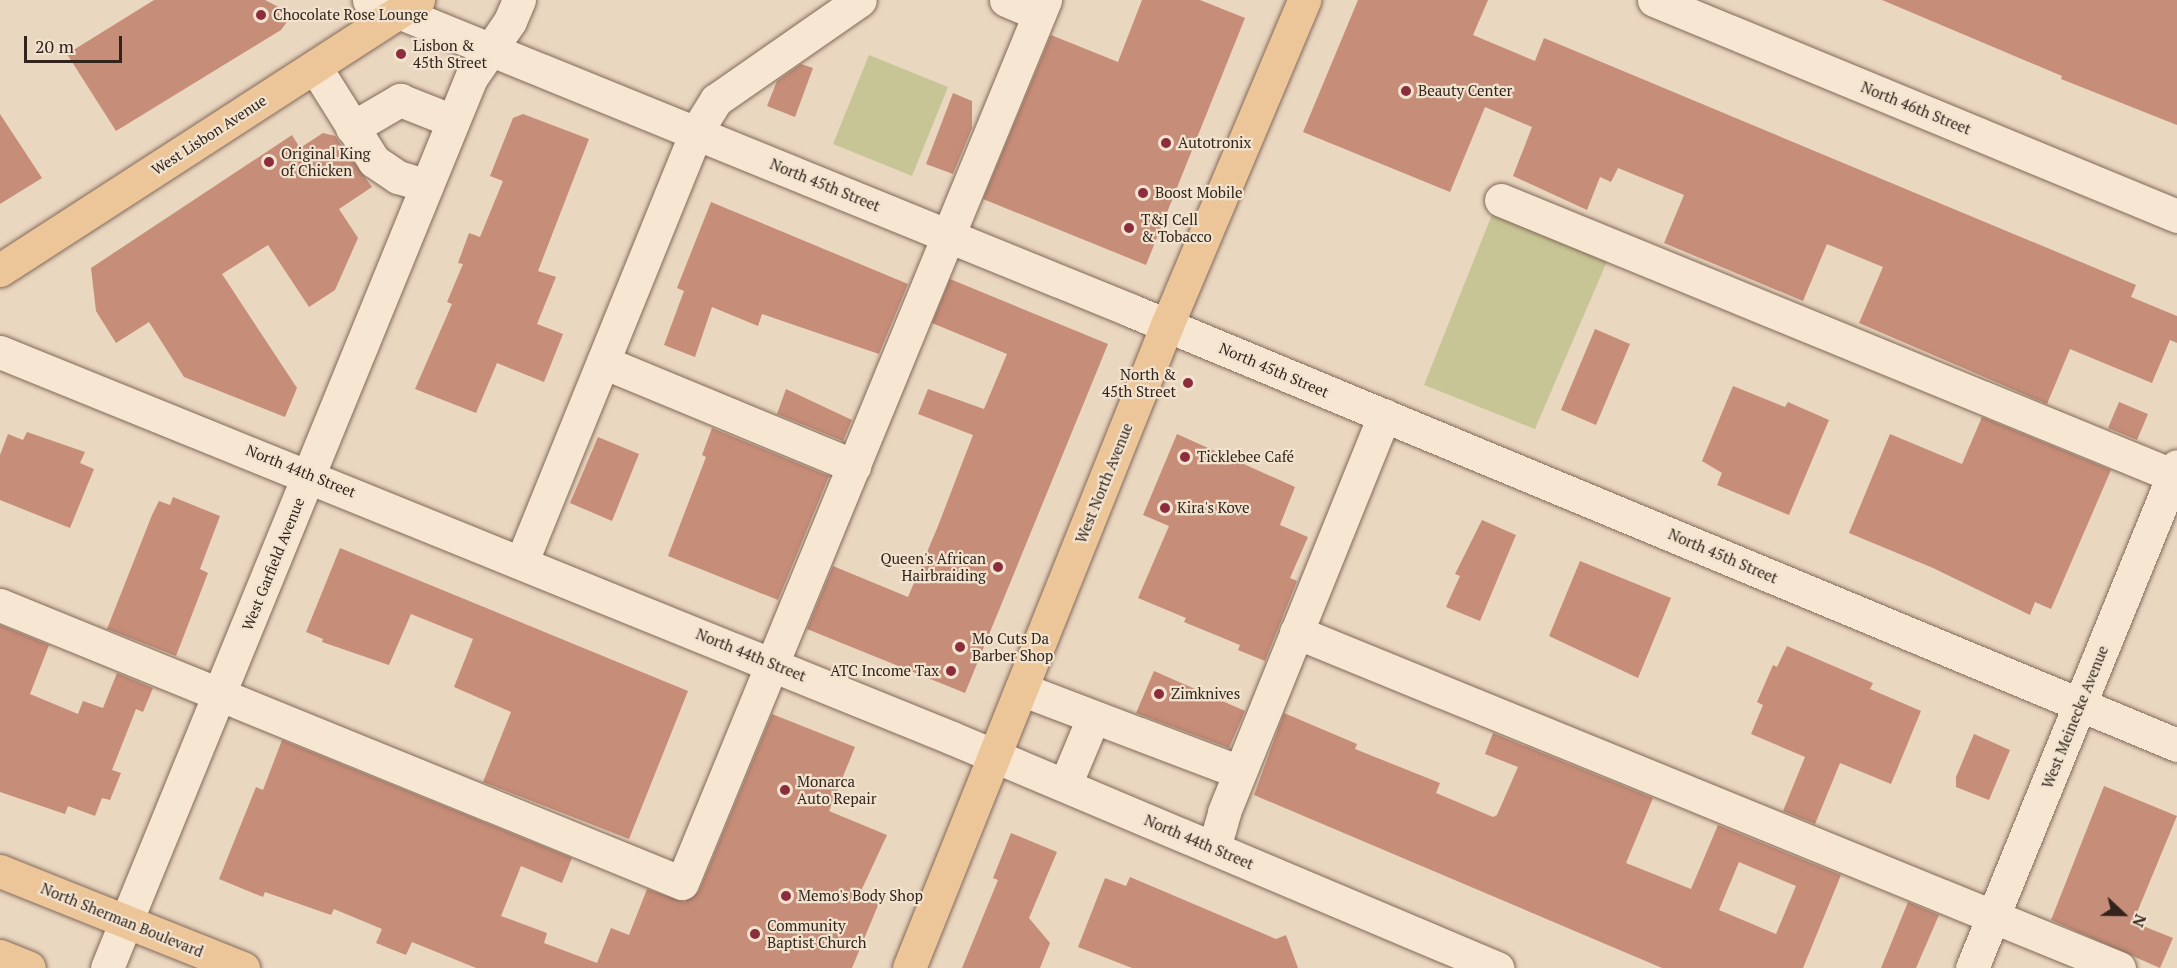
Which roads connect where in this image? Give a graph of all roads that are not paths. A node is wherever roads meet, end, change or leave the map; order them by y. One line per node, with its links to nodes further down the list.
1 (369, 0): 7 (street, North 45th Street)
2 (519, 0): 9 (street, West Garfield Avenue)
3 (860, 0): 13 (street)
4 (1006, 0): 8 (street)
5 (1654, 0): 16 (street, North 46th Street)
6 (1302, 1): 19 (main road, West North Avenue)
7 (409, 6): 9 (street, North 45th Street); 10 (main road, West Lisbon Avenue)
8 (1042, 7): 17 (street)
9 (492, 48): 11 (street, West Garfield Avenue); 13 (street, North 45th Street)
10 (315, 67): 12 (street); 18 (main road, West Lisbon Avenue)
11 (453, 122): 12 (street); 14 (street, West Garfield Avenue)
12 (352, 128): 14 (street)
13 (696, 132): 17 (street, North 45th Street); 21 (street)
14 (427, 186): 25 (street, West Garfield Avenue)
15 (1501, 200): 24 (street)
16 (2177, 216)
17 (947, 235): 19 (street, North 45th Street); 23 (street)
18 (0, 270)
19 (1167, 325): 22 (street, North 45th Street); 30 (main road, West North Avenue)
20 (0, 352): 25 (street, North 44th Street)
21 (603, 362): 23 (street); 26 (street)
22 (1384, 415): 28 (street); 32 (street, North 45th Street)
23 (854, 466): 29 (street)
24 (2176, 473): 32 (street, West Meinecke Avenue)
25 (309, 475): 26 (street, North 44th Street); 31 (street, West Garfield Avenue)
26 (522, 561): 29 (street, North 44th Street)
27 (0, 605): 31 (street)
28 (1296, 632): 38 (street); 40 (street)
29 (774, 664): 31 (street); 35 (street, North 44th Street)
30 (1021, 689): 33 (street); 35 (main road, West North Avenue)
31 (219, 696): 41 (street, West Garfield Avenue)
32 (2080, 704): 34 (street, North 45th Street); 40 (street, West Meinecke Avenue)
33 (1093, 718): 36 (street); 37 (street)
34 (2177, 745)
35 (994, 755): 37 (street, North 44th Street); 43 (main road, West North Avenue)
36 (1226, 767)
37 (1065, 785): 38 (street, North 44th Street)
38 (1214, 848): 47 (street, North 44th Street)
39 (0, 871): 41 (main road, North Sherman Boulevard)
40 (1993, 917): 48 (street, West Meinecke Avenue); 49 (street)
41 (127, 922): 45 (street, West Garfield Avenue); 46 (main road, North Sherman Boulevard)
42 (0, 956): 44 (main road)
43 (910, 967)
44 (29, 968)
45 (107, 968)
46 (243, 968)
47 (1497, 968)
48 (1972, 968)
49 (2119, 968)

